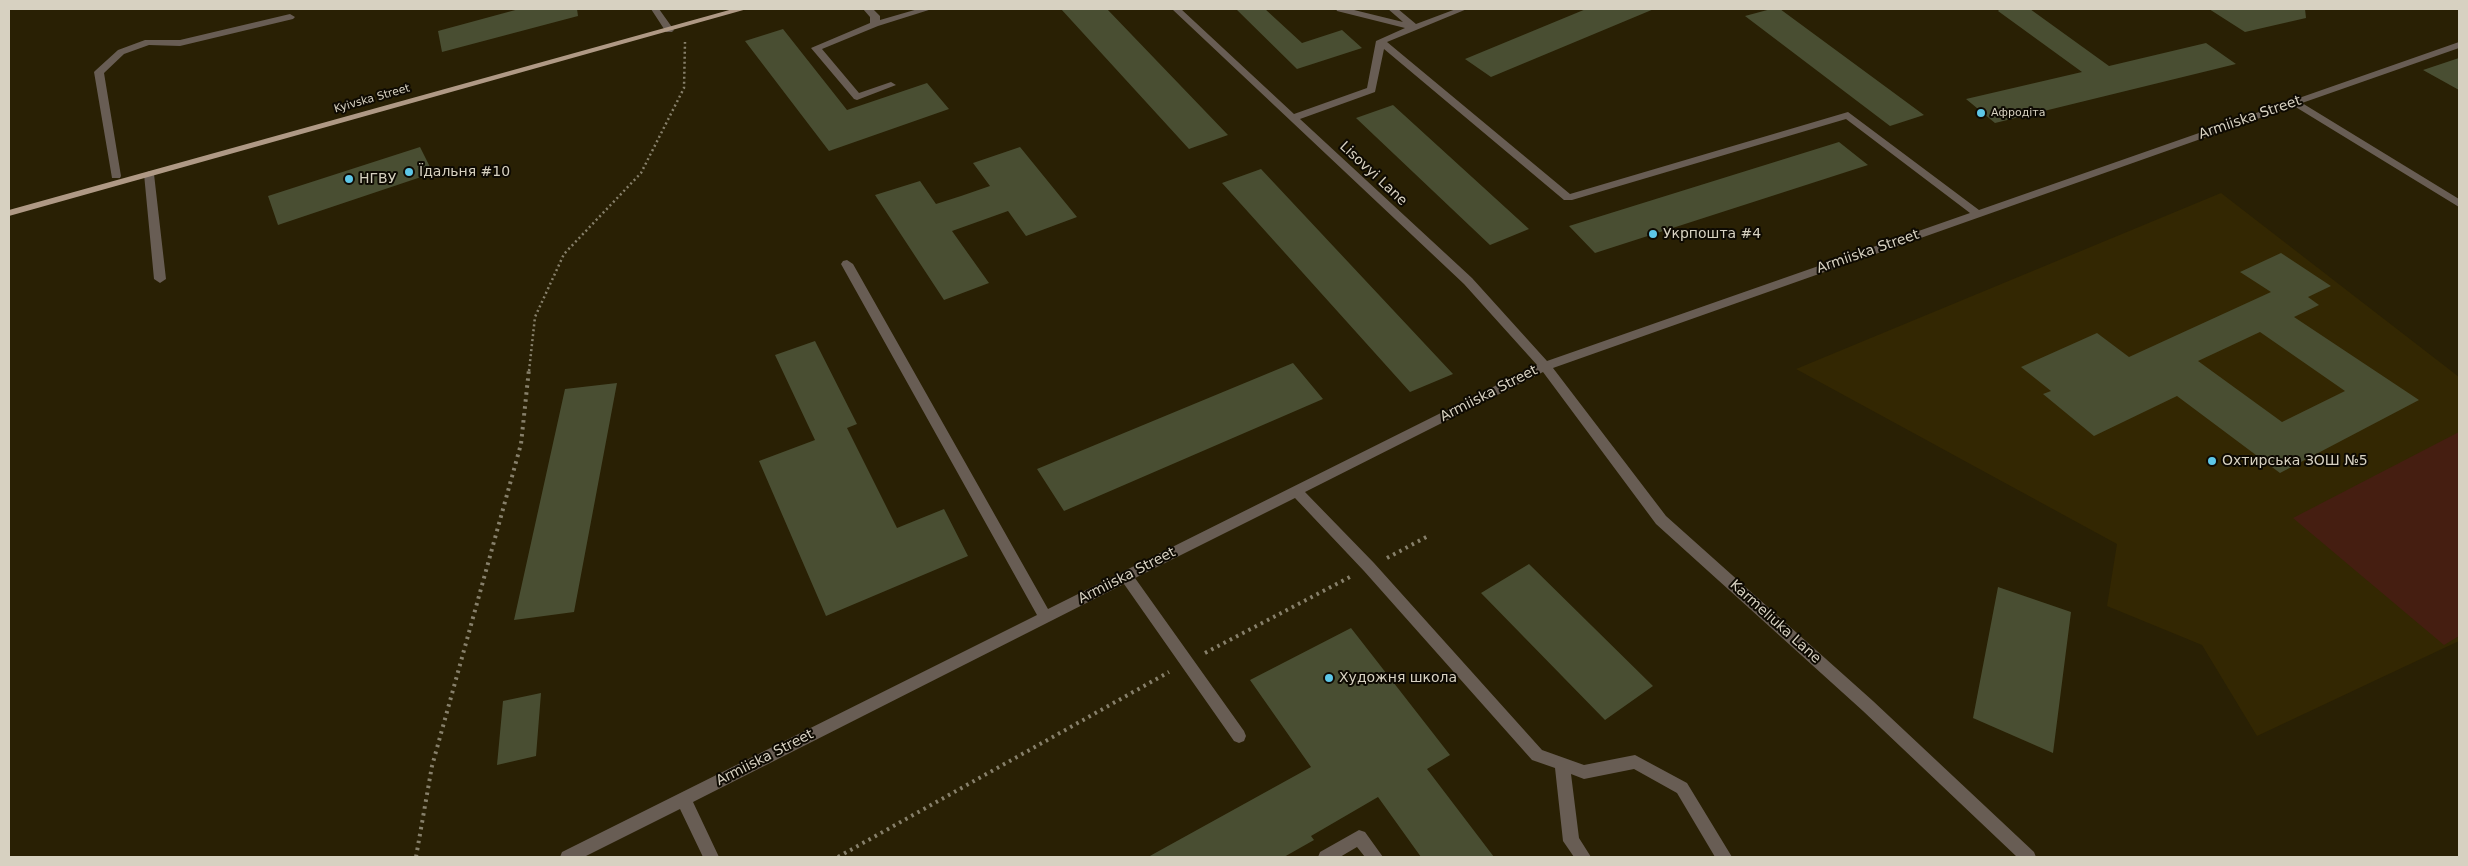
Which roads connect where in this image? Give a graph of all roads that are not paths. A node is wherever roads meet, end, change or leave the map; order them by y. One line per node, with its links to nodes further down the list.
1 (655, 9): 12 (street)
2 (721, 9): 12 (main road, Kyivska Street)
3 (742, 9): 12 (main road, Kyivska Street)
4 (868, 9): 11 (street)
5 (926, 9): 11 (street)
6 (1176, 9): 18 (street, Lisovyi Lane)
7 (1340, 9): 13 (street)
8 (1393, 9): 13 (street)
9 (1463, 9): 13 (street)
10 (290, 16): 20 (street)
11 (875, 24): 16 (street)
12 (667, 27): 19 (main road, Kyivska Street); 20 (main road, Kyivska Street)
13 (1415, 28): 14 (street)
14 (1381, 41): 18 (street); 24 (street)
15 (2459, 45): 17 (street, Armiiska Street)
16 (891, 86)
17 (2296, 103): 21 (street); 24 (street, Armiiska Street)
18 (1292, 118): 27 (street, Lisovyi Lane)
19 (149, 174): 23 (main road, Kyivska Street); 26 (street)
20 (116, 176): 22 (main road, Kyivska Street)
21 (2459, 204)
22 (9, 205)
23 (9, 213)
24 (1978, 214): 27 (street, Armiiska Street)
25 (847, 264): 30 (street)
26 (160, 279)
27 (1545, 366): 28 (street, Armiiska Street); 40 (street, Karmeliuka Lane)
28 (1296, 491): 29 (street, Armiiska Street); 32 (street)
29 (1126, 576): 30 (street, Armiiska Street); 31 (street)
30 (1045, 618): 33 (street, Armiiska Street)
31 (1239, 736)
32 (1562, 764): 38 (street); 39 (street)
33 (683, 799): 34 (street, Armiiska Street); 35 (street)
34 (568, 857)
35 (711, 857)
36 (1326, 857): 37 (street)
37 (1375, 857)
38 (1584, 857)
39 (1724, 857)
40 (2028, 857)

